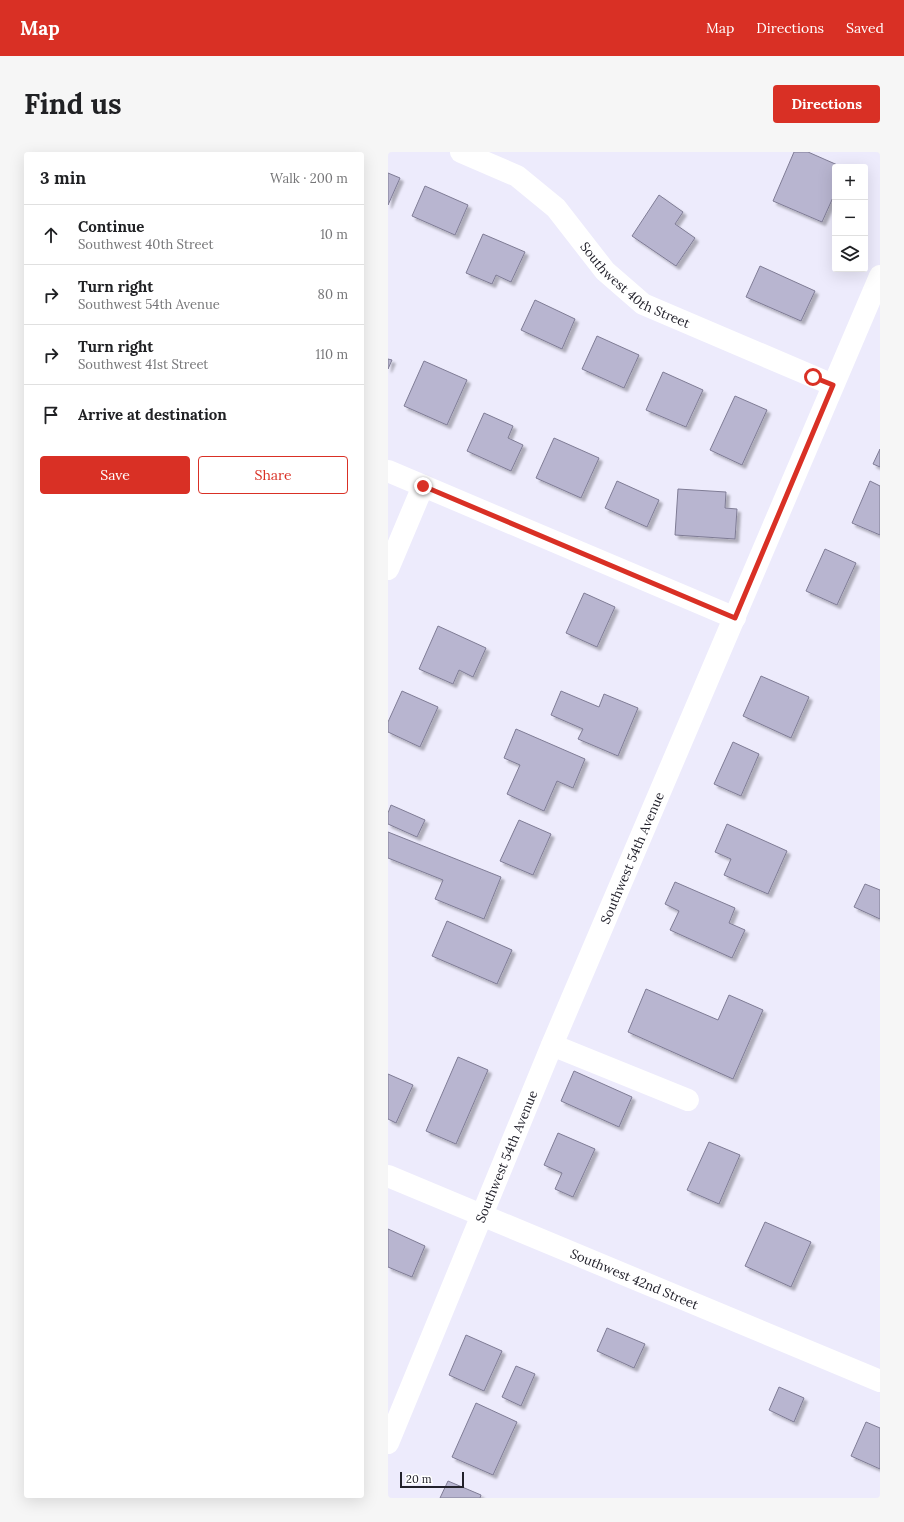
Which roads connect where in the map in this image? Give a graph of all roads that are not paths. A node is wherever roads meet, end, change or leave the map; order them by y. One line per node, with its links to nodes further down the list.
1 (462, 152): 3 (street, Southwest 40th Street)
2 (880, 276): 3 (street, Southwest 54th Avenue)
3 (833, 385): 7 (street, Southwest 54th Avenue)
4 (388, 471): 5 (street)
5 (423, 486): 6 (street); 7 (street)
6 (388, 568)
7 (735, 618): 8 (street, Southwest 54th Avenue)
8 (552, 1046): 9 (street); 11 (street, Southwest 54th Avenue)
9 (688, 1100)
10 (388, 1176): 11 (street, Southwest 42nd Street)
11 (482, 1216): 12 (street, Southwest 42nd Street); 13 (street, Southwest 54th Avenue)
12 (880, 1381)
13 (388, 1443)

